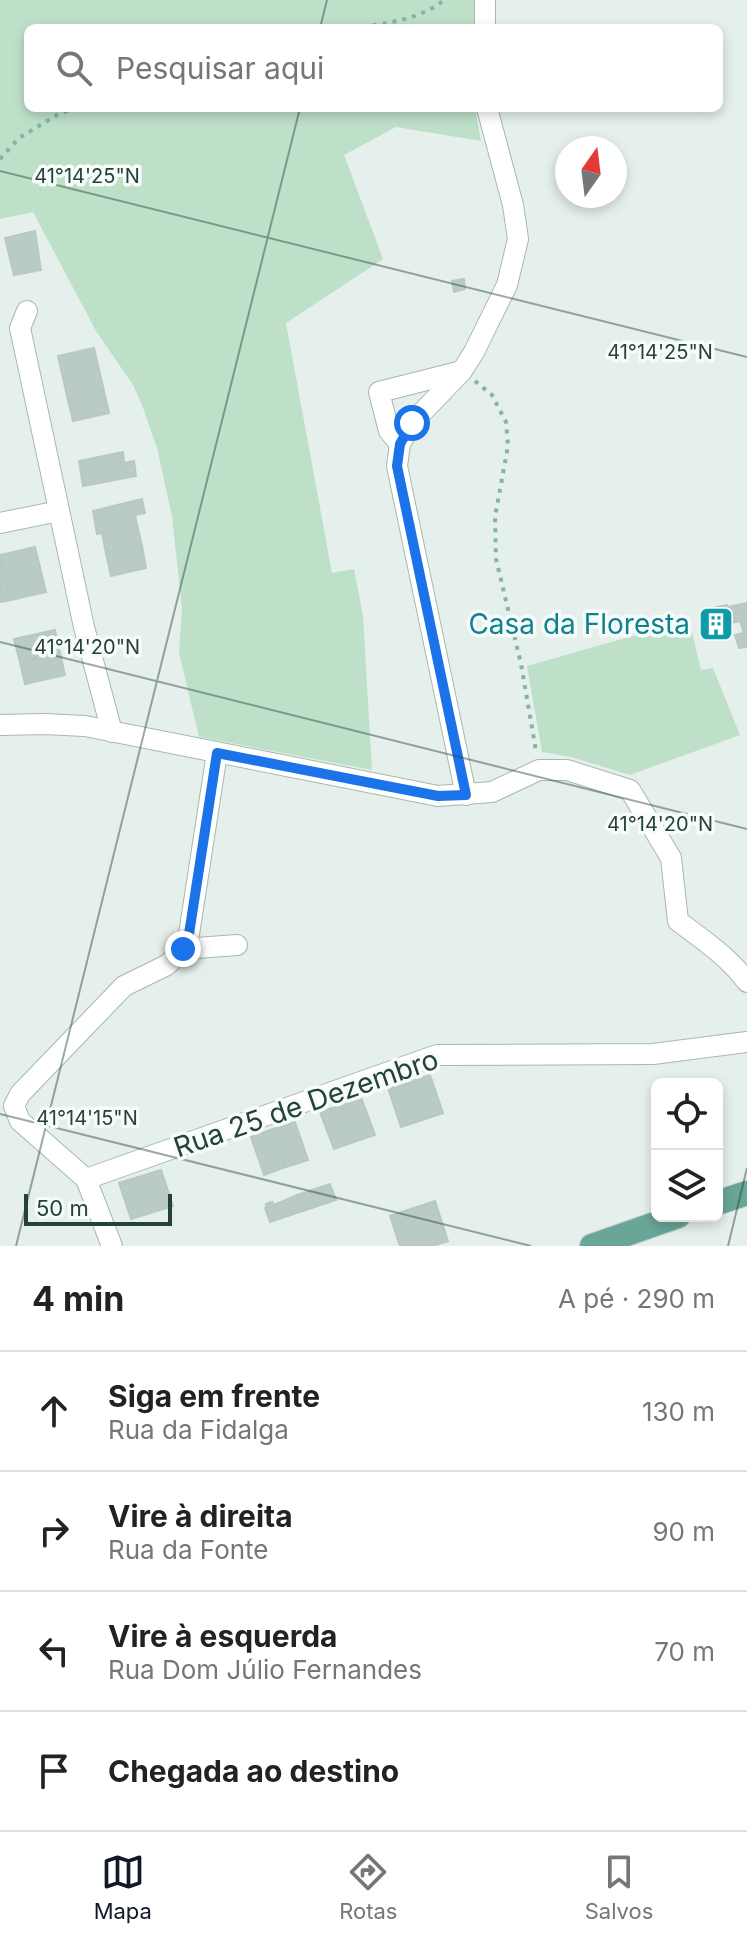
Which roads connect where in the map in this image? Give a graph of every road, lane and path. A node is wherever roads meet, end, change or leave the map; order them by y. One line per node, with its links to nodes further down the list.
1 (444, 0): 3 (path)
2 (485, 0): 4 (street)
3 (384, 24)
4 (485, 24)
5 (65, 112): 7 (path)
6 (488, 112): 9 (street)
7 (0, 159)
8 (27, 311): 11 (street)
9 (462, 371): 10 (street); 10 (street); 16 (path)
10 (400, 444): 17 (street)
11 (59, 511): 12 (street); 14 (street)
12 (0, 523)
13 (0, 725): 14 (street)
14 (112, 732): 15 (street)
15 (217, 753): 17 (street); 19 (street)
16 (539, 770): 17 (street); 20 (street)
17 (466, 795)
18 (237, 945): 19 (street)
19 (183, 949): 22 (street)
20 (747, 982)
21 (747, 1042): 22 (street, Rua 25 de Dezembro)
22 (86, 1179): 26 (street)
23 (747, 1193): 24 (main road)
24 (723, 1201)
25 (661, 1222): 27 (main road)
26 (112, 1246)
27 (592, 1246)

